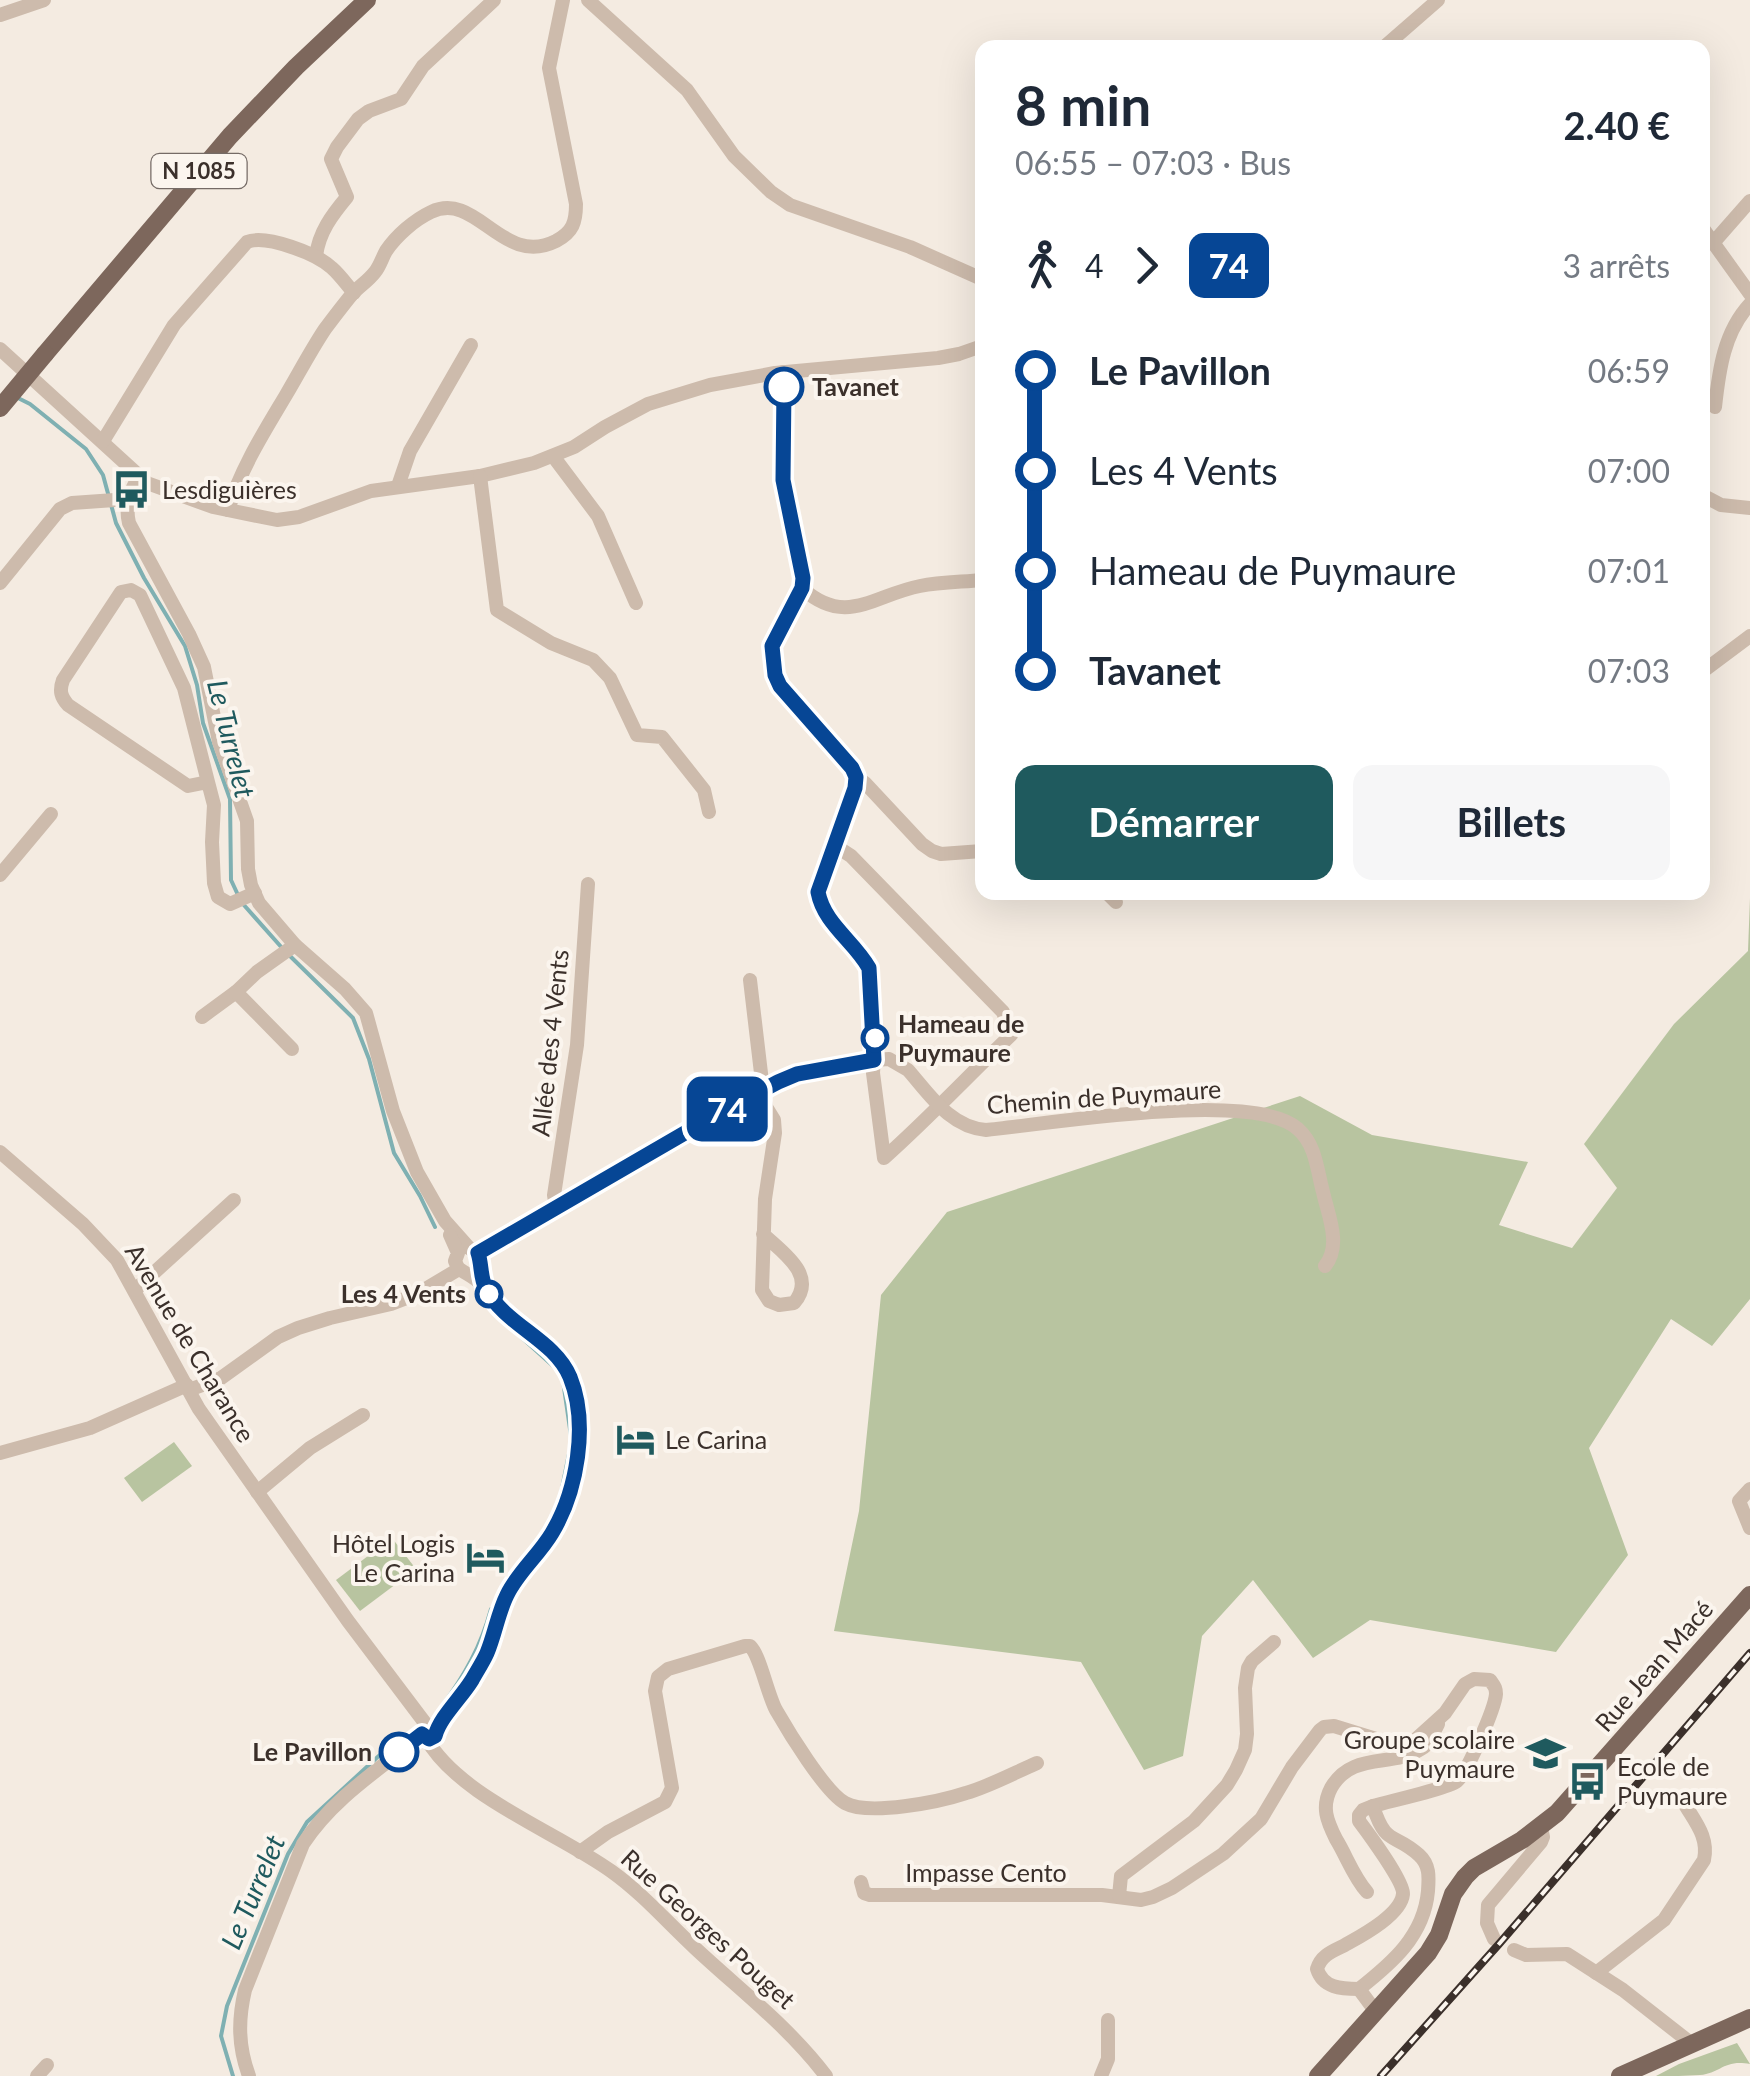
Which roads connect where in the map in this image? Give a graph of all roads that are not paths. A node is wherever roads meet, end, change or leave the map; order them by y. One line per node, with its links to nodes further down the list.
1 (44, 0): 7 (street)
2 (367, 0): 21 (main road, N 1085, bridge)
3 (494, 0): 12 (street)
4 (588, 0): 13 (street)
5 (1438, 0): 8 (street)
6 (560, 1): 14 (street)
7 (0, 15)
8 (1392, 40)
9 (1750, 201): 10 (street)
10 (1710, 233)
11 (1710, 241): 15 (street)
12 (316, 256): 14 (street); 23 (street)
13 (975, 276)
14 (354, 293): 31 (street)
15 (1750, 294)
16 (1750, 304): 22 (street)
17 (471, 345): 27 (street)
18 (0, 349): 23 (street)
19 (975, 349): 20 (street)
20 (783, 372): 24 (street); 34 (street)
21 (0, 408)
22 (1715, 408)
23 (103, 441): 26 (street)
24 (553, 456): 25 (street); 35 (street)
25 (480, 476): 27 (street); 40 (street)
26 (139, 477): 28 (street); 31 (street)
27 (398, 486): 31 (street)
28 (130, 498): 33 (street); 46 (street)
29 (1710, 499): 30 (street)
30 (1750, 508)
31 (228, 510)
32 (975, 581): 34 (street)
33 (0, 583)
34 (802, 588): 38 (street)
35 (636, 603)
36 (1750, 636): 37 (street)
37 (1710, 666)
38 (856, 777): 42 (street); 43 (street)
39 (208, 782): 39 (street); 46 (street)
40 (708, 812)
41 (50, 814): 44 (street)
42 (834, 845): 52 (street); 54 (street)
43 (975, 852)
44 (0, 875)
45 (588, 884): 57 (street, Allée des 4 Vents)
46 (252, 894): 47 (street)
47 (289, 950): 49 (street); 59 (street)
48 (750, 980): 53 (street)
49 (236, 992): 50 (street); 51 (street)
50 (202, 1017)
51 (292, 1049)
52 (874, 1060): 53 (street); 54 (street, Chemin de Puymaure); 54 (street)
53 (763, 1090): 57 (street); 58 (street)
54 (940, 1106): 60 (street, Chemin de Puymaure)
55 (0, 1152): 61 (street, Avenue de Charance)
56 (234, 1200): 61 (street)
57 (556, 1207): 59 (street)
58 (763, 1234): 58 (street)
59 (468, 1261): 62 (street); 71 (street)
60 (1325, 1266)
61 (135, 1290): 62 (street, Avenue de Charance)
62 (188, 1388): 64 (street); 66 (street, Avenue de Charance)
63 (363, 1415): 66 (street)
64 (0, 1453)
65 (1750, 1489): 67 (street)
66 (258, 1492): 71 (street, Avenue de Charance)
67 (1750, 1528)
68 (1750, 1595): 75 (main road, Rue Jean Macé)
69 (1274, 1642): 79 (street)
70 (1445, 1713): 74 (street); 78 (street); 79 (street)
71 (429, 1732): 76 (street, Rue Georges Pouget); 90 (street)
72 (1038, 1763): 76 (street)
73 (1684, 1803): 83 (street)
74 (1373, 1806): 82 (street); 85 (street)
75 (1540, 1827): 80 (street); 84 (main road, Rue Jean Macé)
76 (580, 1852): 91 (street, Rue Georges Pouget)
77 (861, 1882): 79 (street, Impasse Cento)
78 (1368, 1892)
79 (1120, 1896)
80 (1494, 1939)
81 (1514, 1950): 83 (street)
82 (1384, 1969): 84 (street); 85 (street)
83 (1596, 1974): 89 (street)
84 (1398, 1987): 86 (main road, Rue Jean Macé)
85 (1359, 1989): 86 (street)
86 (1376, 2012): 93 (main road, Rue Jean Macé)
87 (1750, 2018): 89 (main road)
88 (1108, 2020): 92 (street)
89 (1692, 2044): 94 (main road)
90 (249, 2076)
91 (826, 2076)
92 (1101, 2076)
93 (1318, 2076)
94 (1620, 2076)

